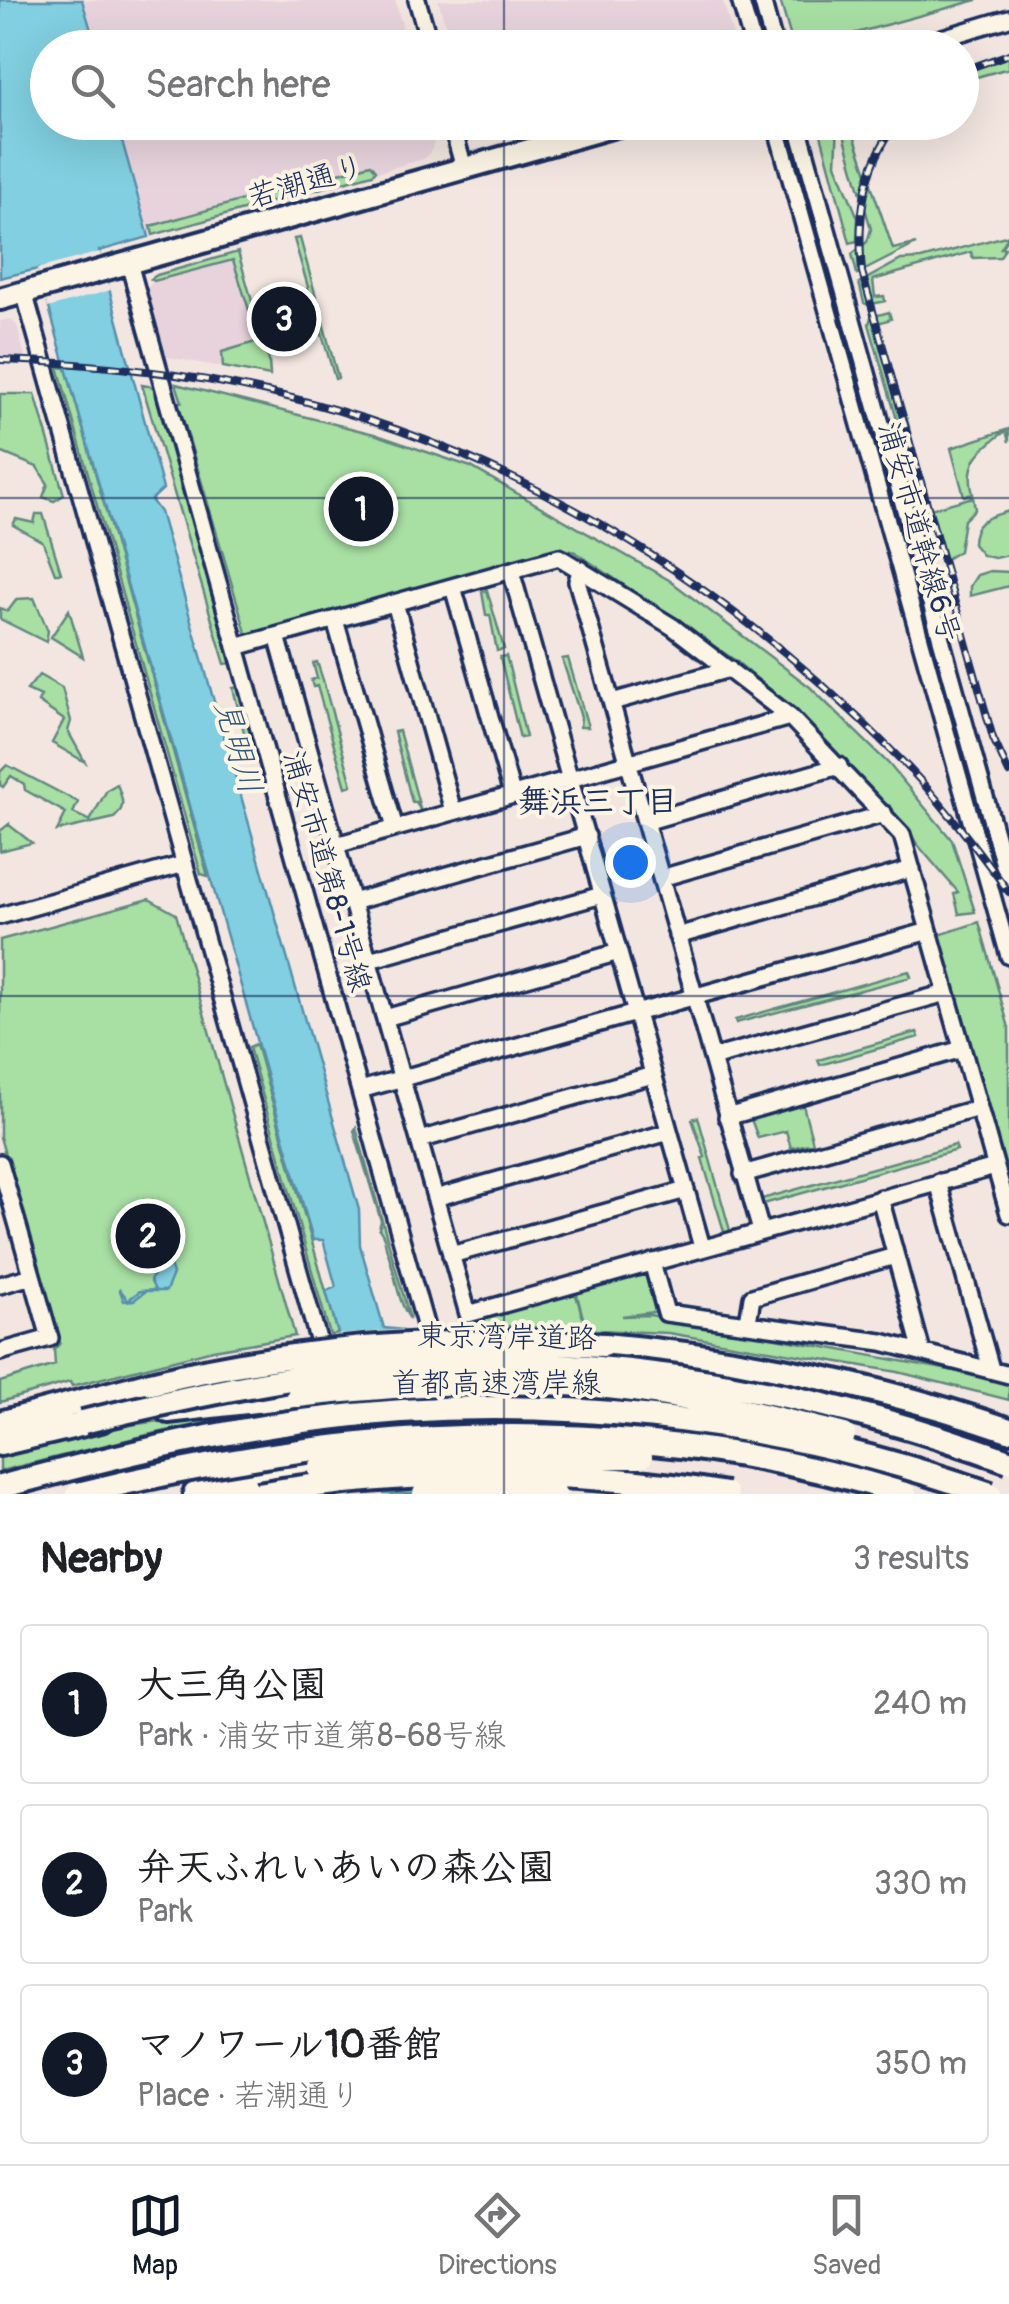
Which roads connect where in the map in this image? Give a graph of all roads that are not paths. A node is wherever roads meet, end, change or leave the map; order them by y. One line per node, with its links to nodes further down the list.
1 (418, 0): 5 (street)
2 (740, 0): 6 (street)
3 (762, 0): 7 (street)
4 (1009, 18): 8 (street)
5 (426, 30)
6 (749, 30)
7 (770, 30)
8 (969, 30)
9 (457, 140): 13 (street)
10 (564, 140): 13 (main road, 若潮通り)
11 (780, 140): 47 (street, 浦安市道幹線6号)
12 (802, 140): 40 (street, 浦安市道幹線6号)
13 (464, 168): 14 (main road, 若潮通り)
14 (129, 264): 15 (main road, 若潮通り); 23 (street, 浦安市道第8-1号線)
15 (32, 290): 16 (main road, 若潮通り); 37 (street)
16 (0, 299)
17 (582, 568): 18 (street); 24 (street); 25 (street)
18 (511, 570): 19 (street); 29 (street)
19 (453, 587): 20 (street); 30 (street)
20 (395, 603): 21 (street); 31 (street)
21 (335, 620): 22 (street); 34 (street)
22 (277, 636): 23 (street); 36 (street)
23 (236, 647): 57 (street, 浦安市道第8-1号線)
24 (729, 669): 25 (street); 26 (street)
25 (612, 702): 27 (street)
26 (790, 717): 27 (street); 28 (street)
27 (628, 762): 29 (street); 33 (street)
28 (839, 766): 32 (street); 33 (street)
29 (570, 778): 30 (street); 35 (street)
30 (512, 794): 31 (street)
31 (453, 811): 34 (street)
32 (884, 814): 38 (street); 39 (street)
33 (645, 822): 39 (street)
34 (395, 828): 36 (street)
35 (587, 836): 41 (street); 42 (street)
36 (336, 844): 42 (street)
37 (184, 864): 43 (street); 95 (street)
38 (912, 869): 44 (street); 45 (street)
39 (661, 878): 45 (street)
40 (1009, 883)
41 (602, 894): 46 (street); 48 (street)
42 (352, 902): 48 (street)
43 (0, 916)
44 (929, 931): 49 (street); 50 (street)
45 (677, 936): 50 (street)
46 (619, 952): 51 (street); 52 (street)
47 (1009, 956)
48 (369, 960): 52 (street)
49 (946, 993): 53 (street); 54 (street)
50 (694, 997): 51 (street); 54 (street)
51 (636, 1014): 55 (street); 56 (street)
52 (385, 1018): 56 (street)
53 (962, 1050): 58 (street); 59 (street)
54 (712, 1058): 59 (street)
55 (653, 1075): 60 (street); 61 (street)
56 (402, 1079): 57 (street); 61 (street)
57 (360, 1090): 97 (street, 浦安市道第8-1号線)
58 (979, 1108): 63 (street); 64 (street)
59 (727, 1117): 64 (street)
60 (669, 1132): 66 (street); 67 (street)
61 (419, 1140): 67 (street)
62 (0, 1162): 70 (street)
63 (996, 1167): 65 (street); 69 (street)
64 (743, 1174): 71 (street)
65 (938, 1182): 68 (street); 81 (street)
66 (686, 1190): 72 (street); 73 (street)
67 (435, 1198): 73 (street)
68 (880, 1198): 71 (street); 74 (street)
69 (1009, 1214)
70 (8, 1216): 76 (street)
71 (761, 1231): 72 (street)
72 (702, 1247): 75 (street)
73 (451, 1255): 75 (street)
74 (896, 1256): 78 (street); 80 (street)
75 (652, 1262): 78 (street)
76 (32, 1276): 77 (street); 79 (street)
77 (0, 1285)
78 (748, 1322): 80 (street)
79 (0, 1352)
80 (922, 1352): 81 (street)
81 (991, 1369): 82 (street)
82 (1009, 1375)
83 (924, 1403): 84 (highway); 86 (highway, 東京湾岸道路, bridge); 87 (highway, 東京湾岸道路)
84 (1009, 1418)
85 (83, 1422): 88 (highway, 東京湾岸道路); 90 (highway, 東京湾岸道路, bridge); 101 (highway, bridge)
86 (0, 1423)
87 (1009, 1430)
88 (0, 1444)
89 (729, 1454): 92 (highway, 首都高速湾岸線, bridge); 93 (highway, bridge); 100 (highway, 首都高速湾岸線, bridge)
90 (1009, 1460)
91 (0, 1487): 101 (highway, 首都高速湾岸線, bridge)
92 (78, 1494)
93 (194, 1494)
94 (258, 1494): 99 (highway, bridge)
95 (361, 1494)
96 (424, 1494): 98 (highway, bridge)
97 (474, 1494)
98 (555, 1494)
99 (726, 1494)
100 (905, 1494)
101 (991, 1494)

